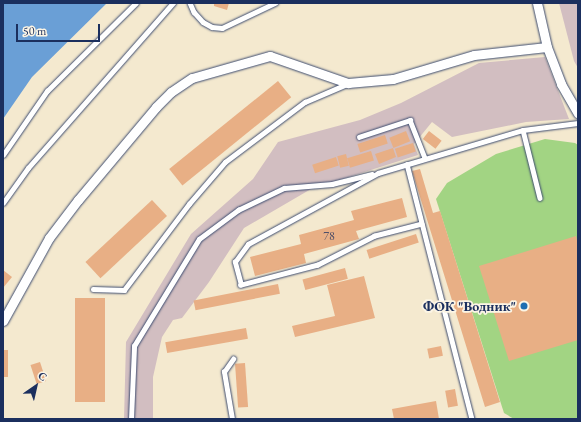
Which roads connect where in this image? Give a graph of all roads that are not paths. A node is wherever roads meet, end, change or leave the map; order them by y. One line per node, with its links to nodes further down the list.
1 (136, 3): 12 (lane)
2 (173, 3): 17 (lane)
3 (190, 3): 4 (lane)
4 (275, 3)
5 (537, 3): 6 (street)
6 (547, 47): 7 (street); 8 (street)
7 (348, 83): 19 (lane); 20 (street)
8 (578, 113)
9 (578, 123): 10 (lane)
10 (522, 130): 13 (lane); 16 (lane)
11 (359, 137): 13 (lane)
12 (3, 155)
13 (424, 158): 14 (lane)
14 (407, 164): 15 (lane); 18 (lane)
15 (378, 173): 18 (lane); 22 (lane)
16 (540, 198)
17 (3, 203)
18 (422, 224): 24 (lane)
19 (93, 289)
20 (3, 321)
21 (233, 360): 23 (lane)
22 (131, 419)
23 (232, 419)
24 (472, 419)

